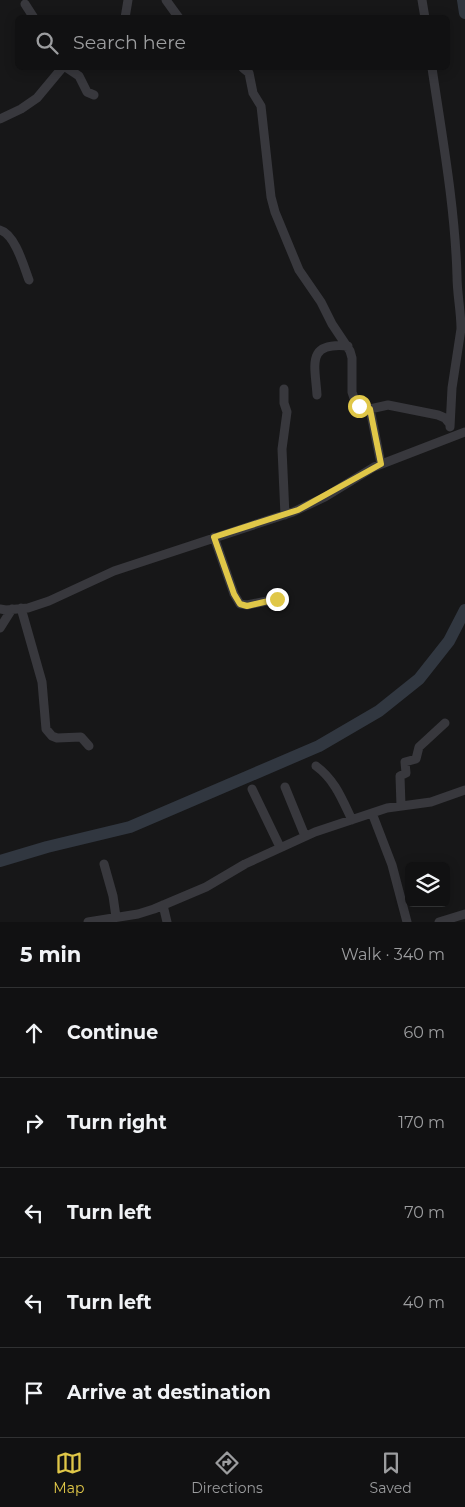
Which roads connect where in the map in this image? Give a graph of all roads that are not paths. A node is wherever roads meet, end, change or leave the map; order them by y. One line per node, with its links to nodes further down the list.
1 (128, 0): 6 (street)
2 (166, 0): 7 (street)
3 (422, 0): 8 (street)
4 (25, 4): 5 (street)
5 (32, 15)
6 (126, 15)
7 (177, 15)
8 (424, 15)
9 (60, 70): 14 (street)
10 (70, 70): 13 (street)
11 (246, 70): 17 (street)
12 (432, 70): 21 (street)
13 (94, 96)
14 (0, 119)
15 (0, 230): 16 (street)
16 (29, 280)
17 (348, 346): 19 (street); 20 (street)
18 (284, 389): 25 (street)
19 (317, 395)
20 (370, 409): 21 (street); 24 (street)
21 (450, 424): 23 (street)
22 (465, 432): 23 (street)
23 (450, 437): 24 (street)
24 (381, 464): 25 (street)
25 (285, 515): 26 (street)
26 (214, 537): 27 (street); 29 (street)
27 (277, 599)
28 (0, 609): 29 (street)
29 (17, 609): 30 (street); 32 (street)
30 (0, 628)
31 (445, 723): 37 (street)
32 (89, 746)
33 (316, 766): 39 (street)
34 (285, 787): 40 (street)
35 (252, 788): 41 (street)
36 (465, 790): 37 (street)
37 (401, 806): 38 (street)
38 (372, 813): 39 (street); 48 (street)
39 (352, 820): 40 (street)
40 (305, 836): 41 (street)
41 (280, 847): 43 (street)
42 (104, 864): 45 (street)
43 (163, 906): 45 (street); 47 (street)
44 (465, 914): 49 (street)
45 (116, 917): 46 (street)
46 (88, 922)
47 (167, 922)
48 (407, 922)
49 (439, 922)

